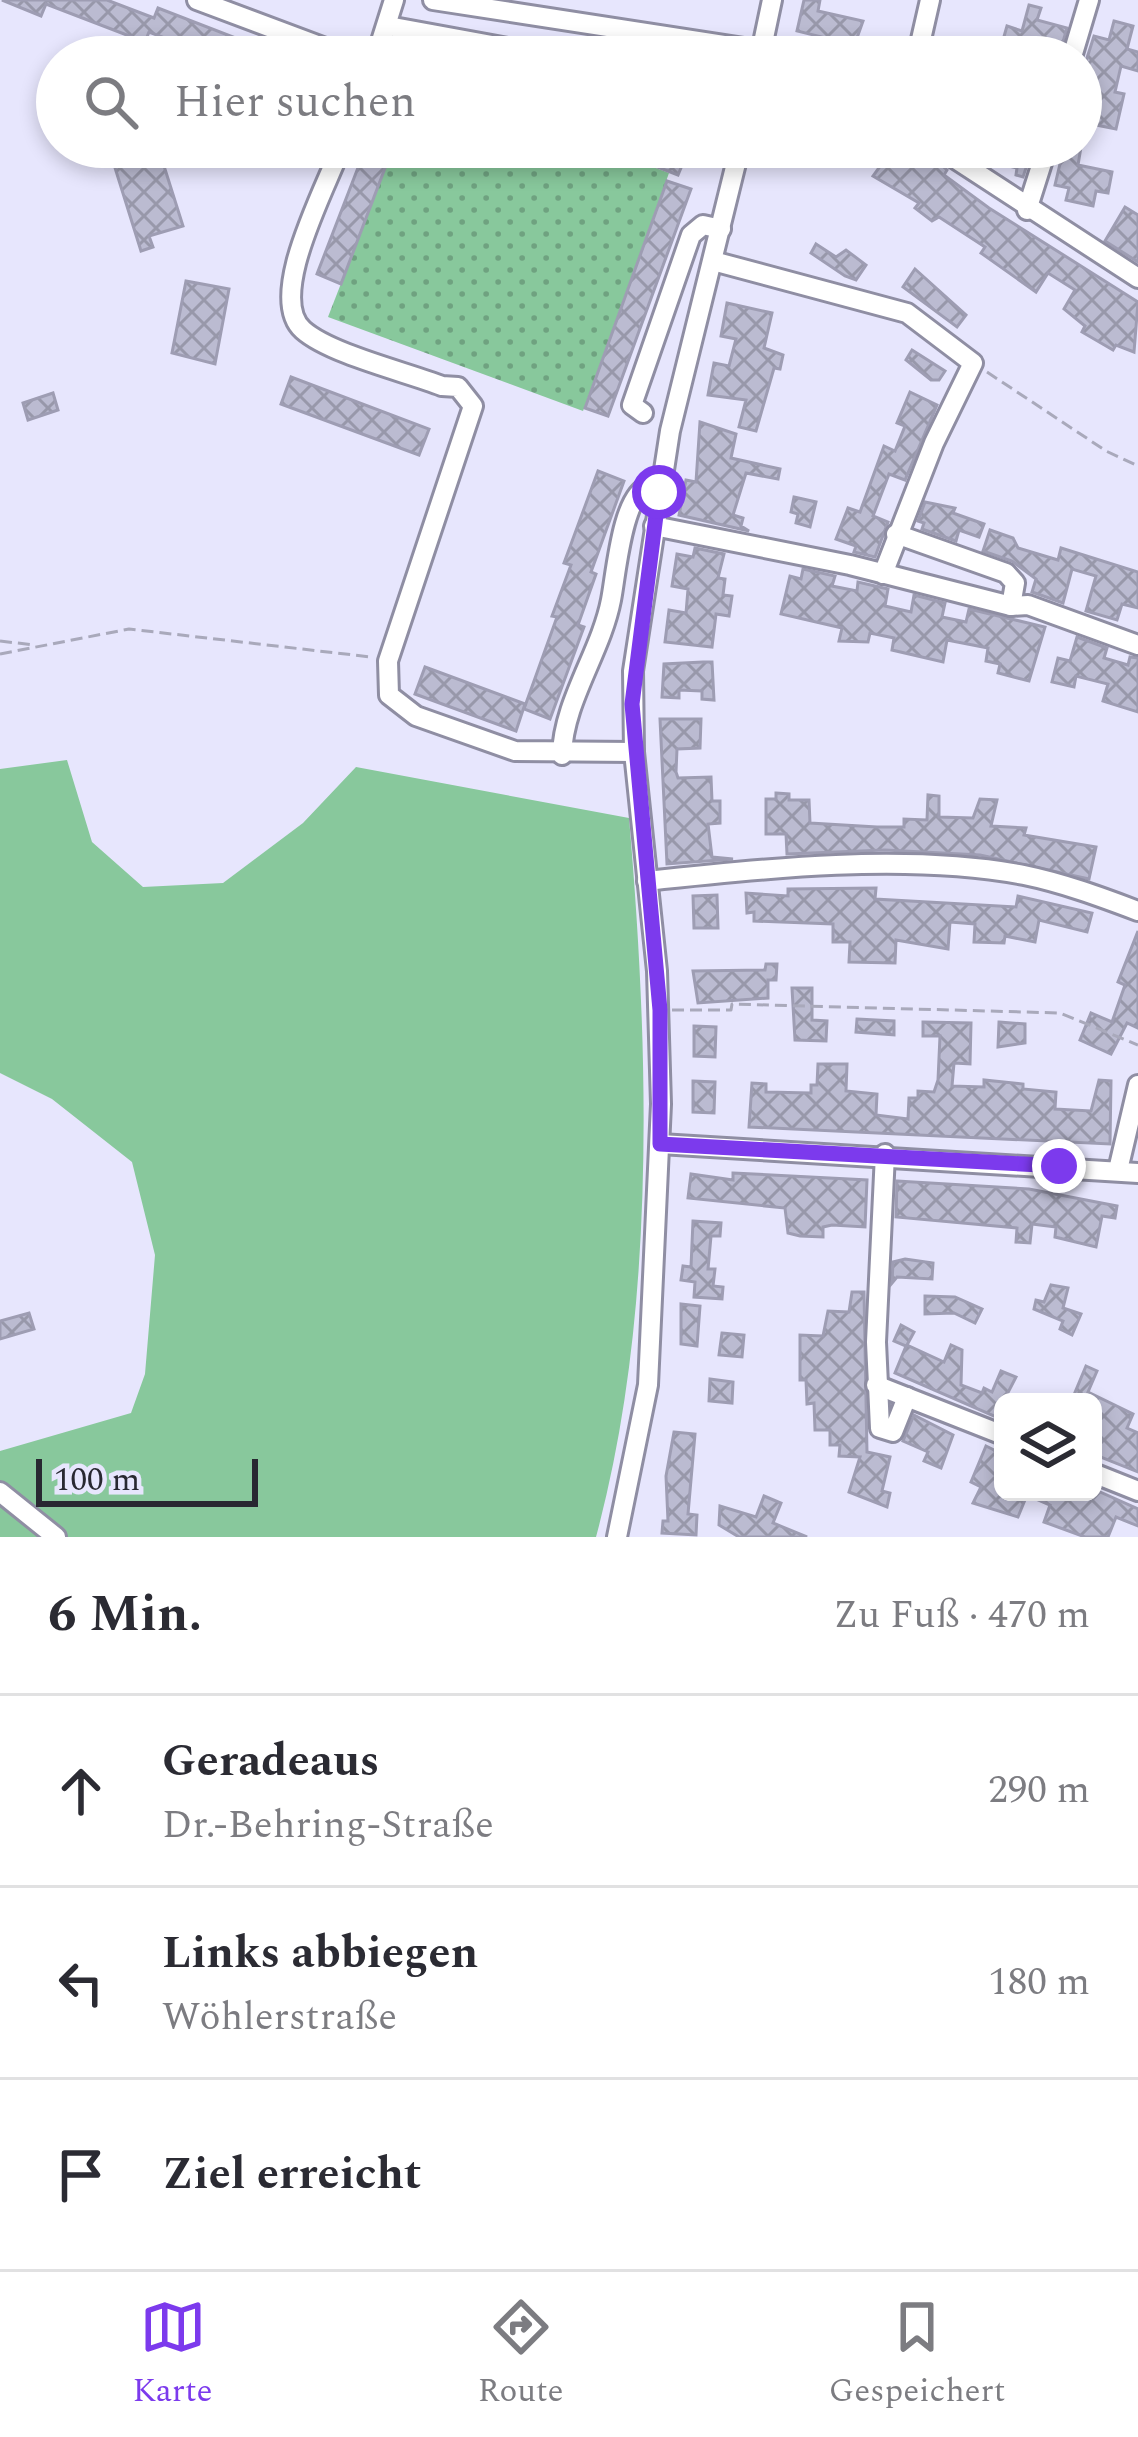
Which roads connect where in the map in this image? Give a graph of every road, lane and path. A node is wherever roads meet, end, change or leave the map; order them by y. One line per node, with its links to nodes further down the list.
1 (197, 0): 8 (street)
2 (394, 0): 7 (street)
3 (433, 0): 12 (street)
4 (772, 0): 13 (street)
5 (930, 0): 14 (street)
6 (1088, 0): 15 (street)
7 (388, 26): 9 (street); 10 (street); 11 (street)
8 (293, 36)
9 (384, 36)
10 (402, 36)
11 (442, 36)
12 (631, 36)
13 (764, 36)
14 (922, 36)
15 (1078, 36)
16 (333, 168): 36 (street)
17 (733, 168): 21 (street)
18 (967, 168): 20 (street)
19 (1041, 168): 20 (street)
20 (1028, 210): 23 (street)
21 (712, 227): 22 (street); 25 (street)
22 (713, 261): 24 (street); 27 (street)
23 (1138, 278)
24 (973, 363): 26 (path); 29 (street)
25 (643, 413)
26 (1138, 466)
27 (660, 489): 28 (street); 38 (street)
28 (654, 526): 30 (street); 37 (street)
29 (896, 535): 30 (street); 31 (street)
30 (883, 574): 31 (street)
31 (1011, 606): 34 (street)
32 (0, 641): 33 (path)
33 (37, 645): 35 (path); 36 (path)
34 (1138, 645)
35 (0, 654)
36 (388, 661): 38 (street)
37 (634, 752): 38 (street); 39 (street)
38 (562, 754)
39 (647, 881): 40 (street); 41 (street)
40 (1138, 911)
41 (660, 1010): 42 (path); 44 (street)
42 (1138, 1046)
43 (1138, 1085): 46 (street)
44 (660, 1144): 45 (street); 54 (street)
45 (885, 1154): 46 (street); 47 (street)
46 (1128, 1171)
47 (876, 1385): 48 (street); 48 (street)
48 (907, 1397): 49 (street)
49 (994, 1431)
50 (1102, 1476): 51 (street)
51 (1138, 1491)
52 (0, 1492): 53 (street)
53 (56, 1537)
54 (618, 1537)

